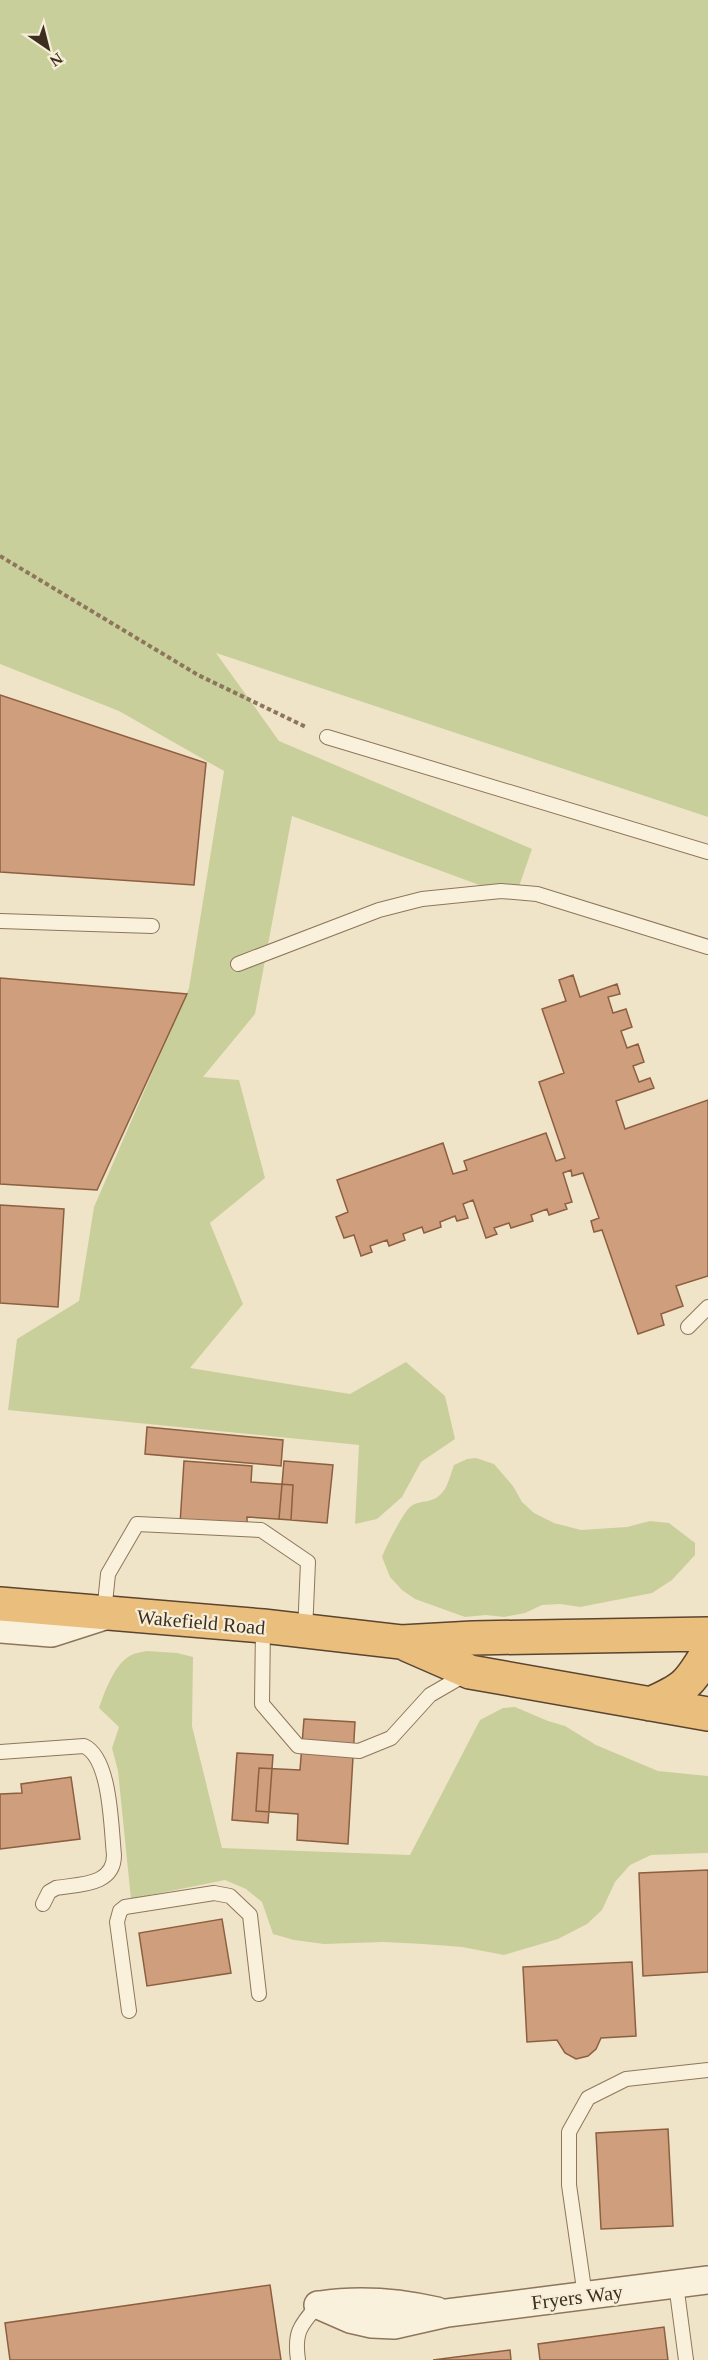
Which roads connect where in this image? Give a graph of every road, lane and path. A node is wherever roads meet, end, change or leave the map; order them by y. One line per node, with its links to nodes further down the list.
1 (0, 556): 2 (path)
2 (327, 737): 3 (lane)
3 (708, 852)
4 (0, 921): 5 (lane)
5 (152, 926)
6 (708, 947): 7 (lane)
7 (238, 964)
8 (708, 1307): 9 (lane)
9 (688, 1327)
10 (0, 1604): 11 (highway, Wakefield Road)
11 (104, 1613): 12 (street); 13 (highway, Wakefield Road); 14 (lane)
12 (0, 1626)
13 (263, 1626): 14 (highway, Wakefield Road); 18 (lane)
14 (305, 1632): 16 (highway, Wakefield Road)
15 (708, 1634): 16 (highway, Wakefield Road)
16 (401, 1642): 18 (highway, Wakefield Road)
17 (708, 1652): 19 (highway)
18 (470, 1672): 19 (highway, Wakefield Road)
19 (650, 1704): 20 (highway, Wakefield Road)
20 (708, 1714)
21 (0, 1752): 22 (lane)
22 (43, 1904)
23 (259, 1994): 24 (lane)
24 (129, 2011)
25 (708, 2070): 28 (lane)
26 (708, 2280): 27 (street, Fryers Way)
27 (676, 2284): 28 (street, Fryers Way); 31 (lane)
28 (585, 2296): 29 (street, Fryers Way)
29 (318, 2305): 30 (lane)
30 (298, 2360)
31 (686, 2360)

